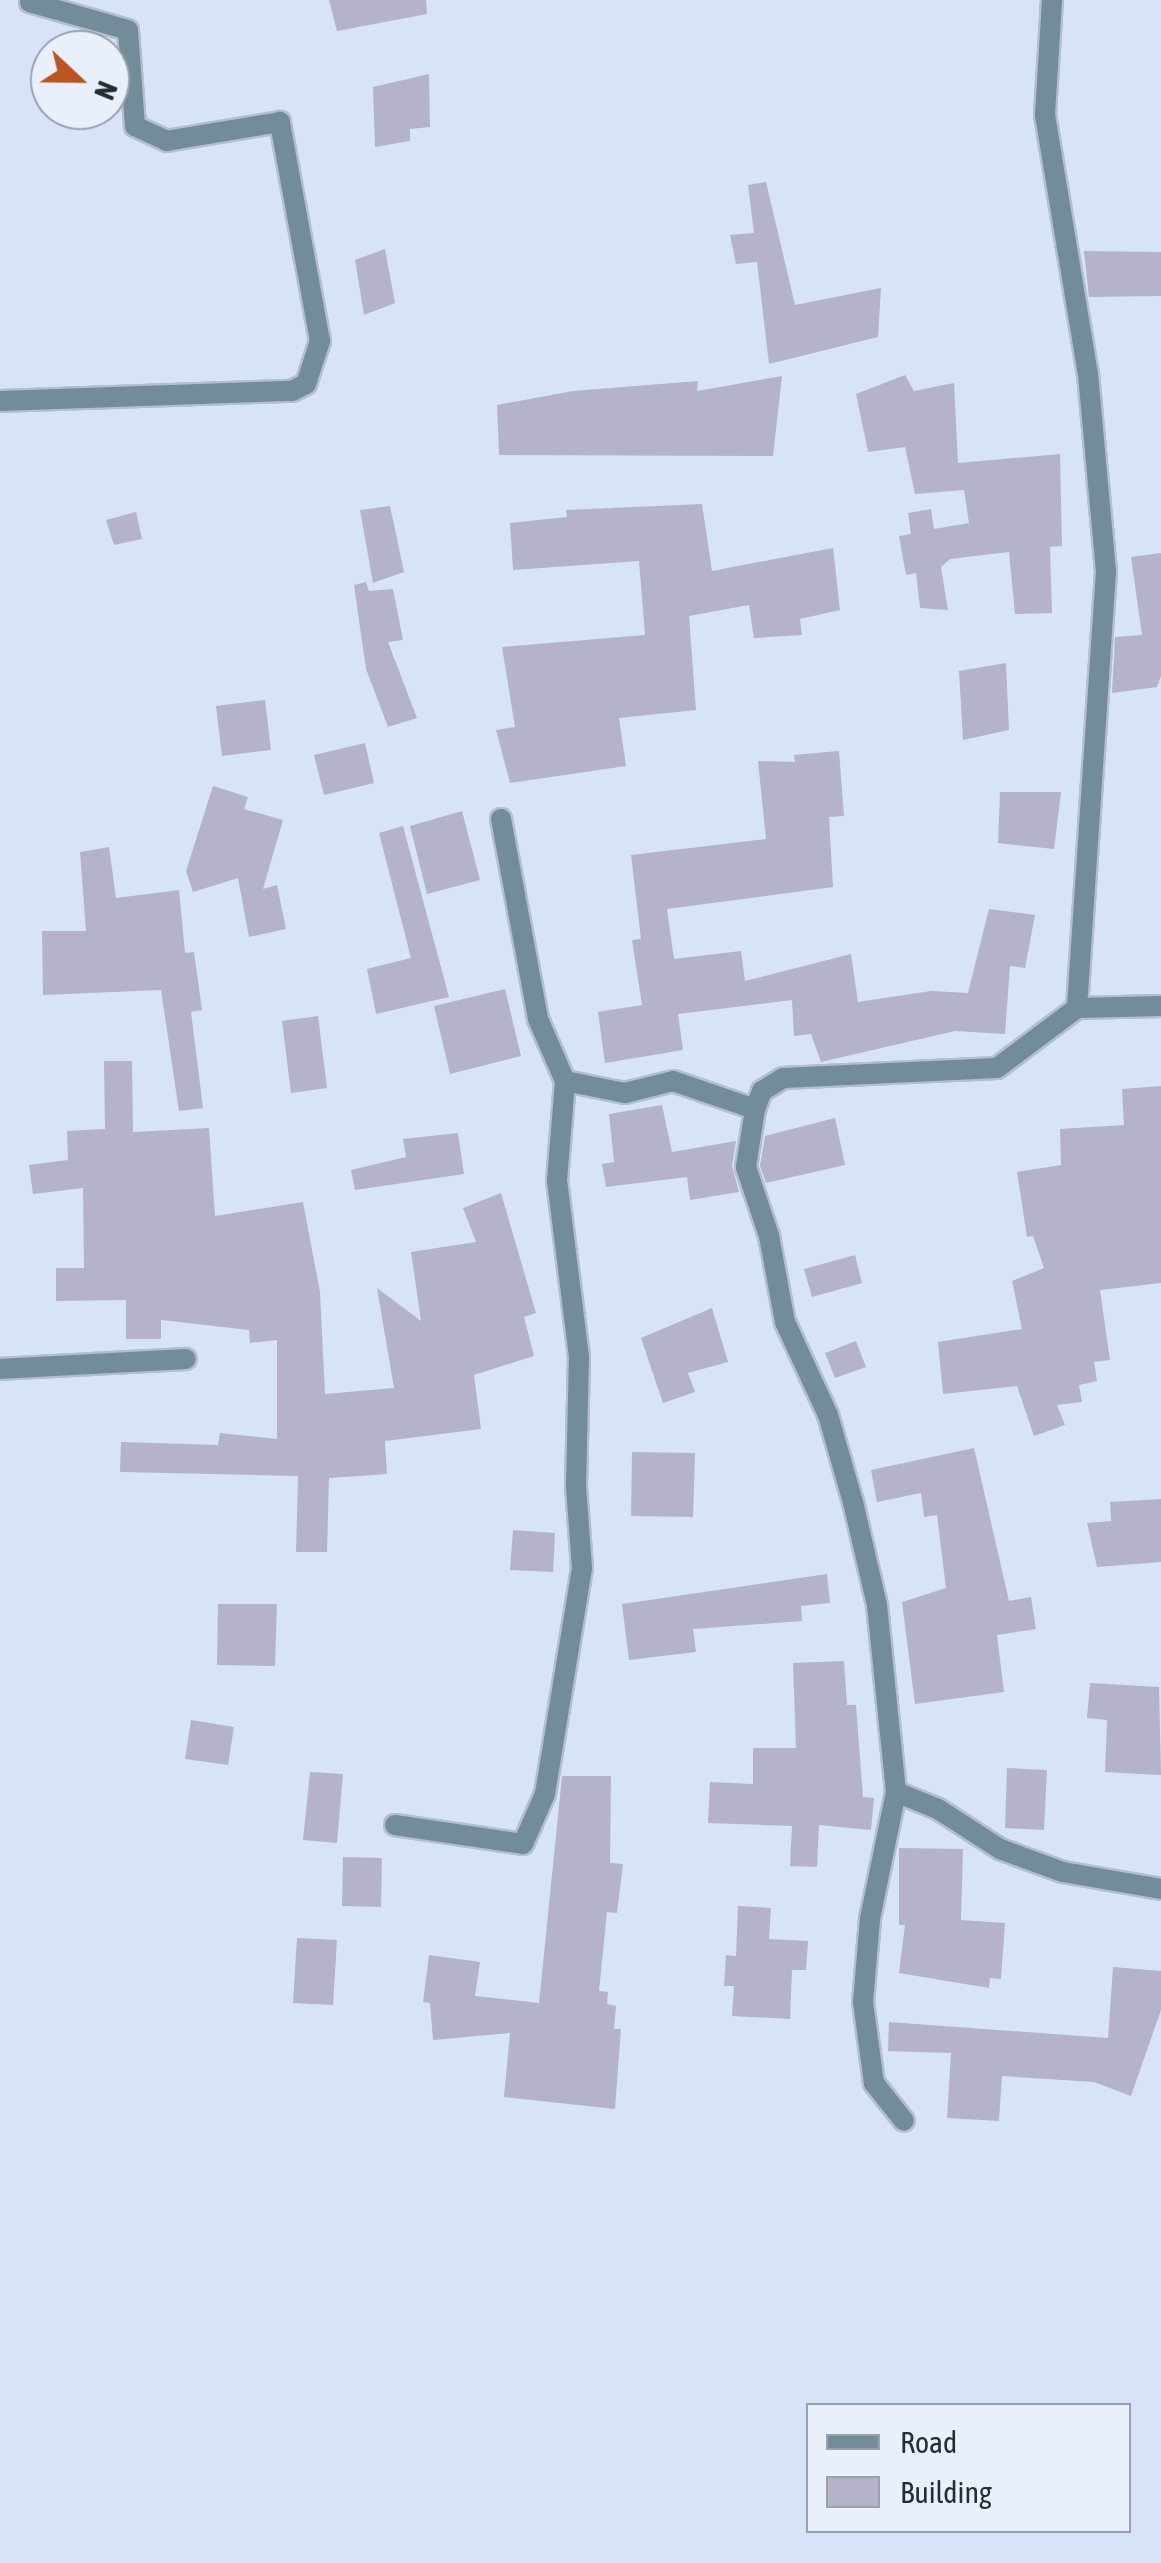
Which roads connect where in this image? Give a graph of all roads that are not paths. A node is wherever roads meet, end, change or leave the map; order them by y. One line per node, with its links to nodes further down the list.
1 (1052, 0): 6 (street)
2 (30, 2): 3 (street)
3 (0, 402)
4 (501, 818): 7 (street)
5 (1161, 1006): 6 (street)
6 (1077, 1008): 8 (street)
7 (565, 1081): 8 (street); 12 (street)
8 (755, 1109): 11 (street)
9 (186, 1359): 10 (street)
10 (0, 1369)
11 (896, 1792): 13 (street); 14 (street)
12 (395, 1826)
13 (1161, 1889)
14 (904, 2121)

